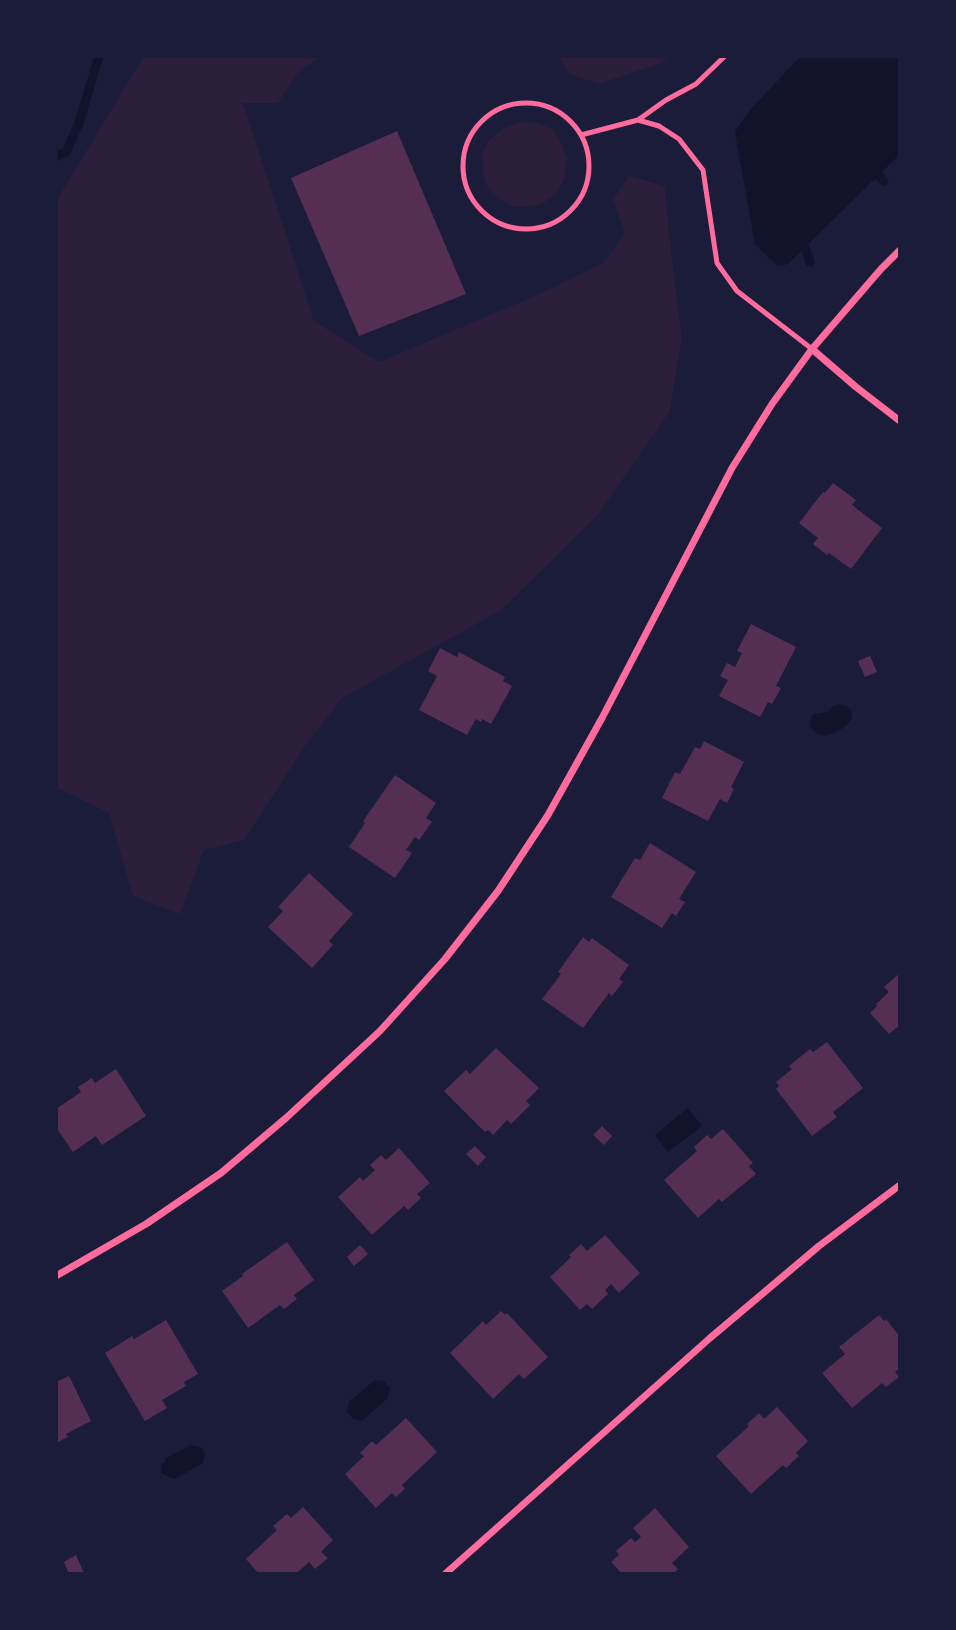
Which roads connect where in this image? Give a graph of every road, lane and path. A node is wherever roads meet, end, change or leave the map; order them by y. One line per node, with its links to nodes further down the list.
1 (725, 56): 2 (lane)
2 (638, 120): 3 (lane); 5 (lane)
3 (581, 135): 3 (lane)
4 (900, 250): 5 (street)
5 (812, 348): 6 (street); 8 (street)
6 (900, 421)
7 (900, 1185): 9 (street)
8 (56, 1276)
9 (446, 1574)

